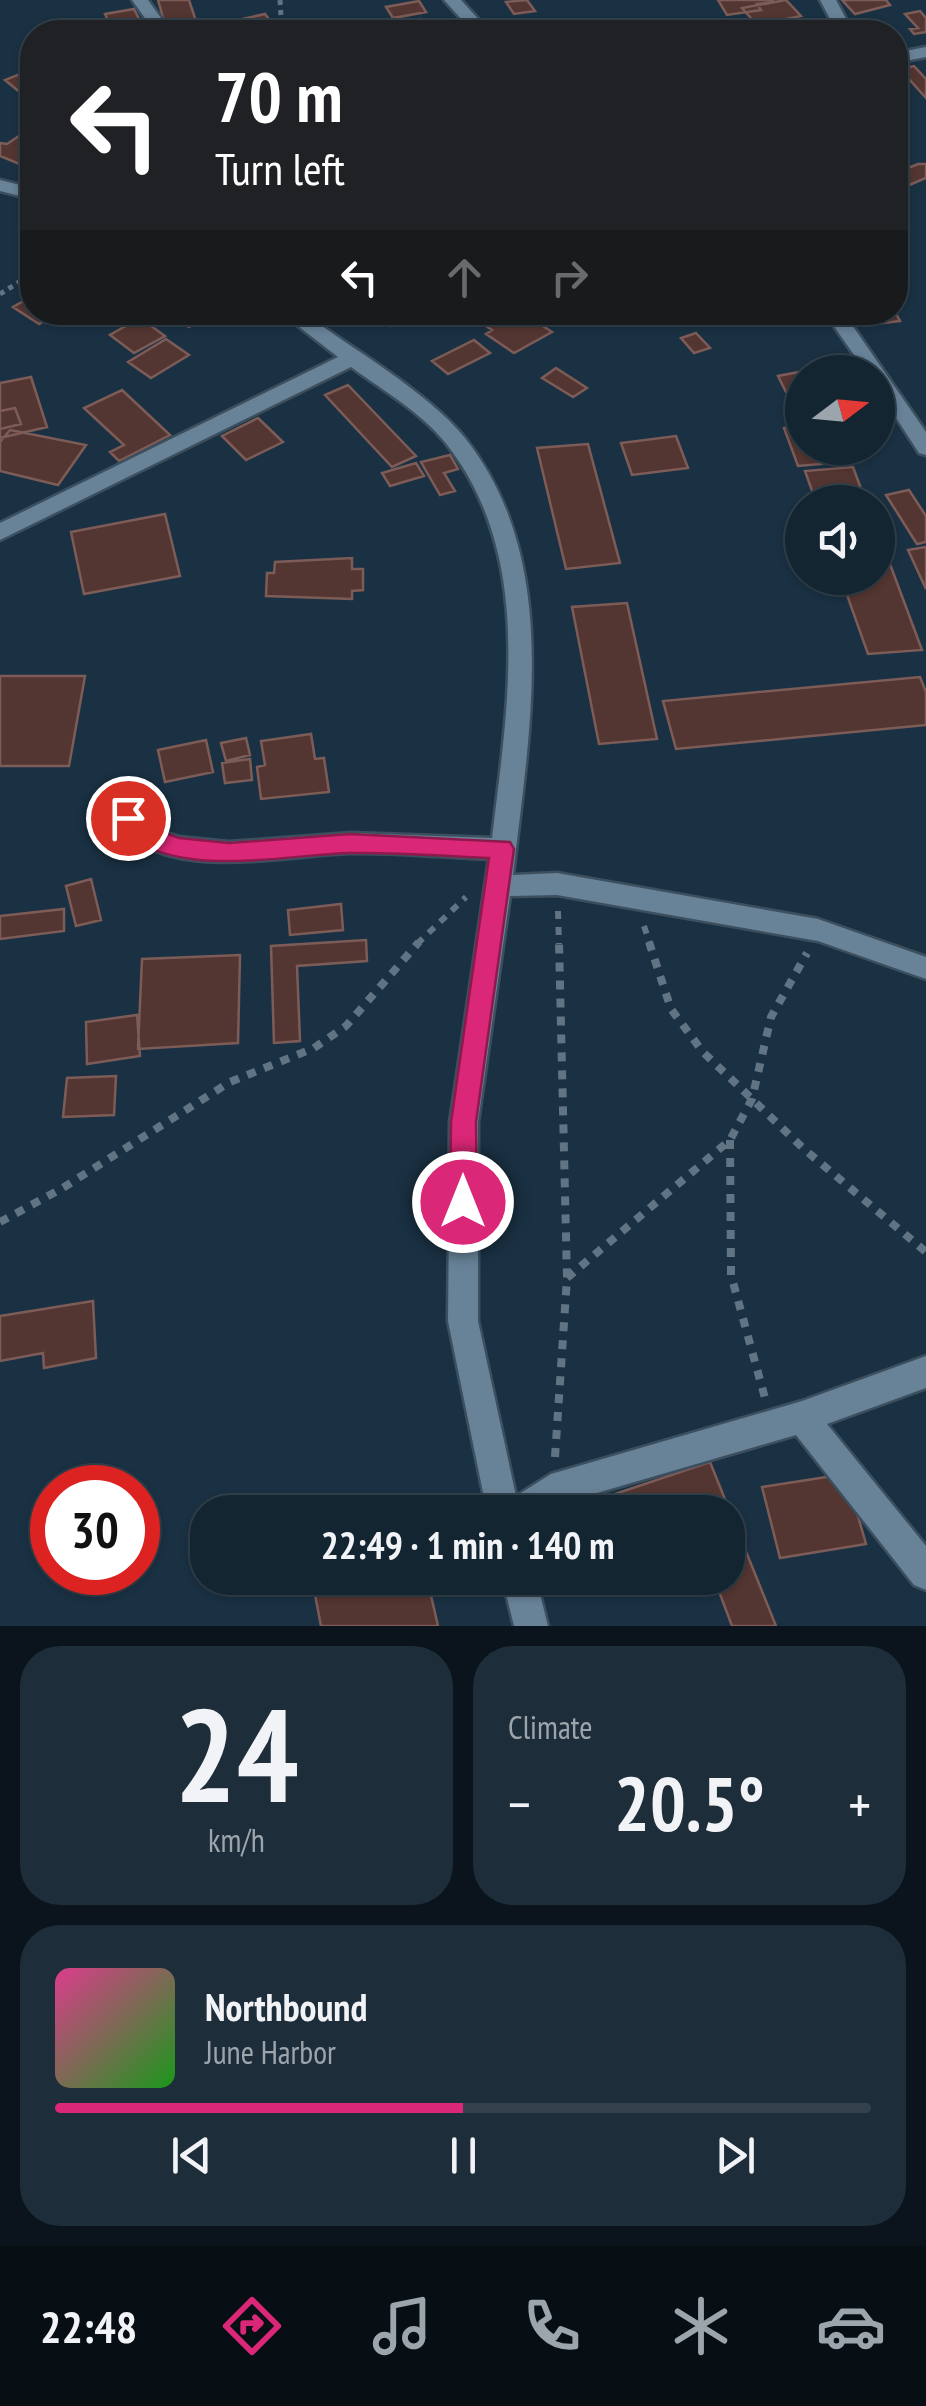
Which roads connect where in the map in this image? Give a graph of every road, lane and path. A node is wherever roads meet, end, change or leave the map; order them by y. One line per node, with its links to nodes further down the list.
1 (452, 0): 2 (street)
2 (471, 20)
3 (308, 325): 6 (street)
4 (842, 325): 5 (street)
5 (864, 355)
6 (354, 357): 9 (street); 11 (street)
7 (895, 401): 8 (street)
8 (926, 448)
9 (0, 532)
10 (128, 818): 11 (street)
11 (500, 870): 12 (street); 18 (path); 24 (street)
12 (557, 884): 13 (street); 20 (path)
13 (636, 896): 14 (street); 16 (path)
14 (818, 930): 15 (street); 16 (path)
15 (926, 968)
16 (752, 1099): 17 (path); 19 (path)
17 (730, 1140): 20 (path); 22 (path)
18 (0, 1222)
19 (926, 1252)
20 (568, 1278): 23 (path)
21 (926, 1372): 22 (street)
22 (788, 1420): 23 (street); 26 (street)
23 (551, 1490): 25 (street)
24 (499, 1495)
25 (544, 1495)
26 (926, 1573)
27 (523, 1595): 28 (street)
28 (531, 1626)

